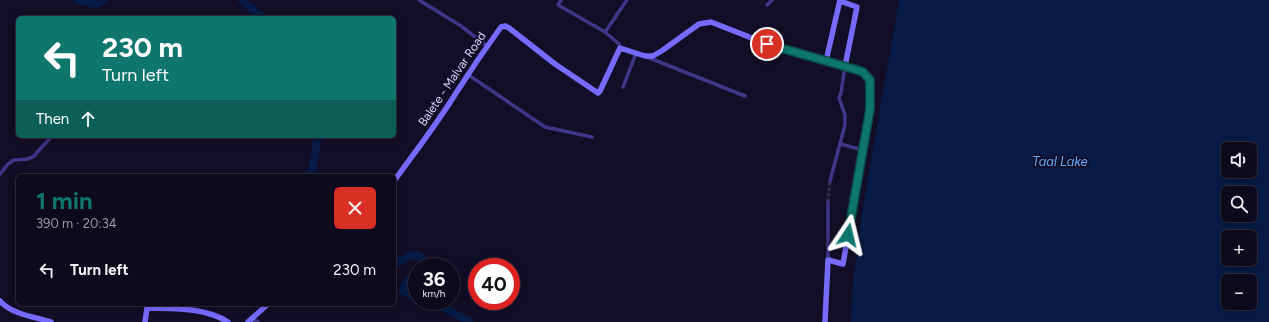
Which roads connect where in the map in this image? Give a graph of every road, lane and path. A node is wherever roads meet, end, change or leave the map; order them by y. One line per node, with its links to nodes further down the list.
1 (419, 0): 8 (street)
2 (561, 0): 7 (street)
3 (627, 0): 7 (street)
4 (772, 0): 6 (street)
5 (839, 0): 12 (main road); 13 (main road)
6 (767, 5)
7 (605, 32): 9 (street)
8 (487, 46): 9 (main road, Balete - Malvar Road); 14 (main road, Balete - Malvar Road)
9 (620, 48): 10 (main road)
10 (636, 53): 11 (main road); 15 (street)
11 (645, 56): 12 (main road); 16 (street)
12 (826, 61): 13 (main road)
13 (844, 66): 19 (street); 20 (main road)
14 (467, 74): 18 (street); 22 (main road, Balete - Malvar Road)
15 (623, 87)
16 (745, 96)
17 (50, 138): 21 (street)
18 (592, 138)
19 (840, 144): 20 (street); 23 (street)
20 (863, 150): 25 (main road)
21 (0, 174)
22 (396, 178)
23 (830, 182)
24 (828, 202): 25 (street)
25 (828, 260): 34 (main road)
26 (0, 300): 30 (main road)
27 (148, 306): 31 (main road); 32 (main road)
28 (266, 306): 29 (main road)
29 (250, 320): 33 (street)
30 (51, 322)
31 (145, 322)
32 (228, 322)
33 (258, 322)
34 (825, 322)

